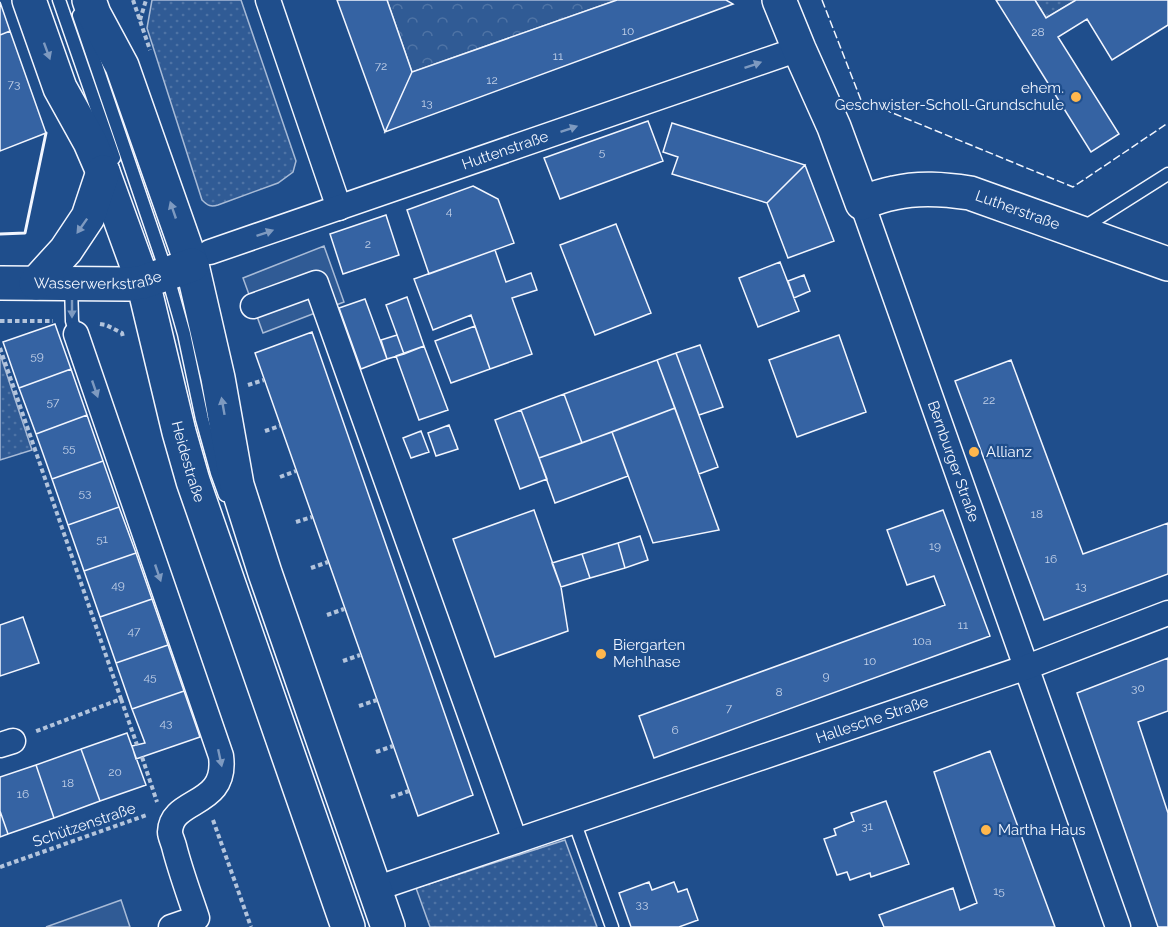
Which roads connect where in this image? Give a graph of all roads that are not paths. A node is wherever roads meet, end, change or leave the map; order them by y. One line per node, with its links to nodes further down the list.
1 (29, 0): 8 (main road, Heidestraße, one-way to 8)
2 (59, 0): 8 (lane)
3 (74, 0): 14 (lane)
4 (89, 0): 14 (main road, Heidestraße, one-way to 4)
5 (268, 0): 11 (street)
6 (779, 0): 7 (main road, Bernburger Straße)
7 (799, 49): 10 (main road, Bernburger Straße); 11 (street, Huttenstraße, one-way to 7)
8 (111, 172): 14 (main road, Heidestraße); 16 (main road, one-way to 16)
9 (1168, 174): 12 (lane)
10 (862, 203): 12 (main road, Lutherstraße); 24 (street, Bernburger Straße)
11 (339, 208): 14 (street, Huttenstraße, one-way to 11)
12 (1078, 231): 13 (main road, Lutherstraße)
13 (1168, 264)
14 (169, 275): 17 (main road, Wasserwerkstraße); 22 (lane); 28 (main road, Heidestraße, one-way to 14); 30 (main road, Heidestraße)
15 (0, 283): 16 (main road, Wasserwerkstraße)
16 (36, 283): 17 (main road, Wasserwerkstraße)
17 (72, 283): 19 (lane, one-way to 19)
18 (253, 306): 27 (street)
19 (76, 334): 29 (street, one-way to 29)
20 (174, 348): 21 (lane)
21 (209, 489)
22 (228, 506)
23 (1168, 613): 24 (street, Hallesche Straße)
24 (1027, 667): 26 (street, Hallesche Straße); 34 (street, Bernburger Straße)
25 (327, 789): 31 (lane)
26 (574, 821): 27 (street, Hallesche Straße); 33 (lane)
27 (515, 841): 28 (street, Hallesche Straße)
28 (375, 889): 32 (main road, Heidestraße)
29 (171, 927)
30 (348, 927)
31 (375, 927)
32 (388, 927)
33 (612, 927)
34 (1118, 927)

